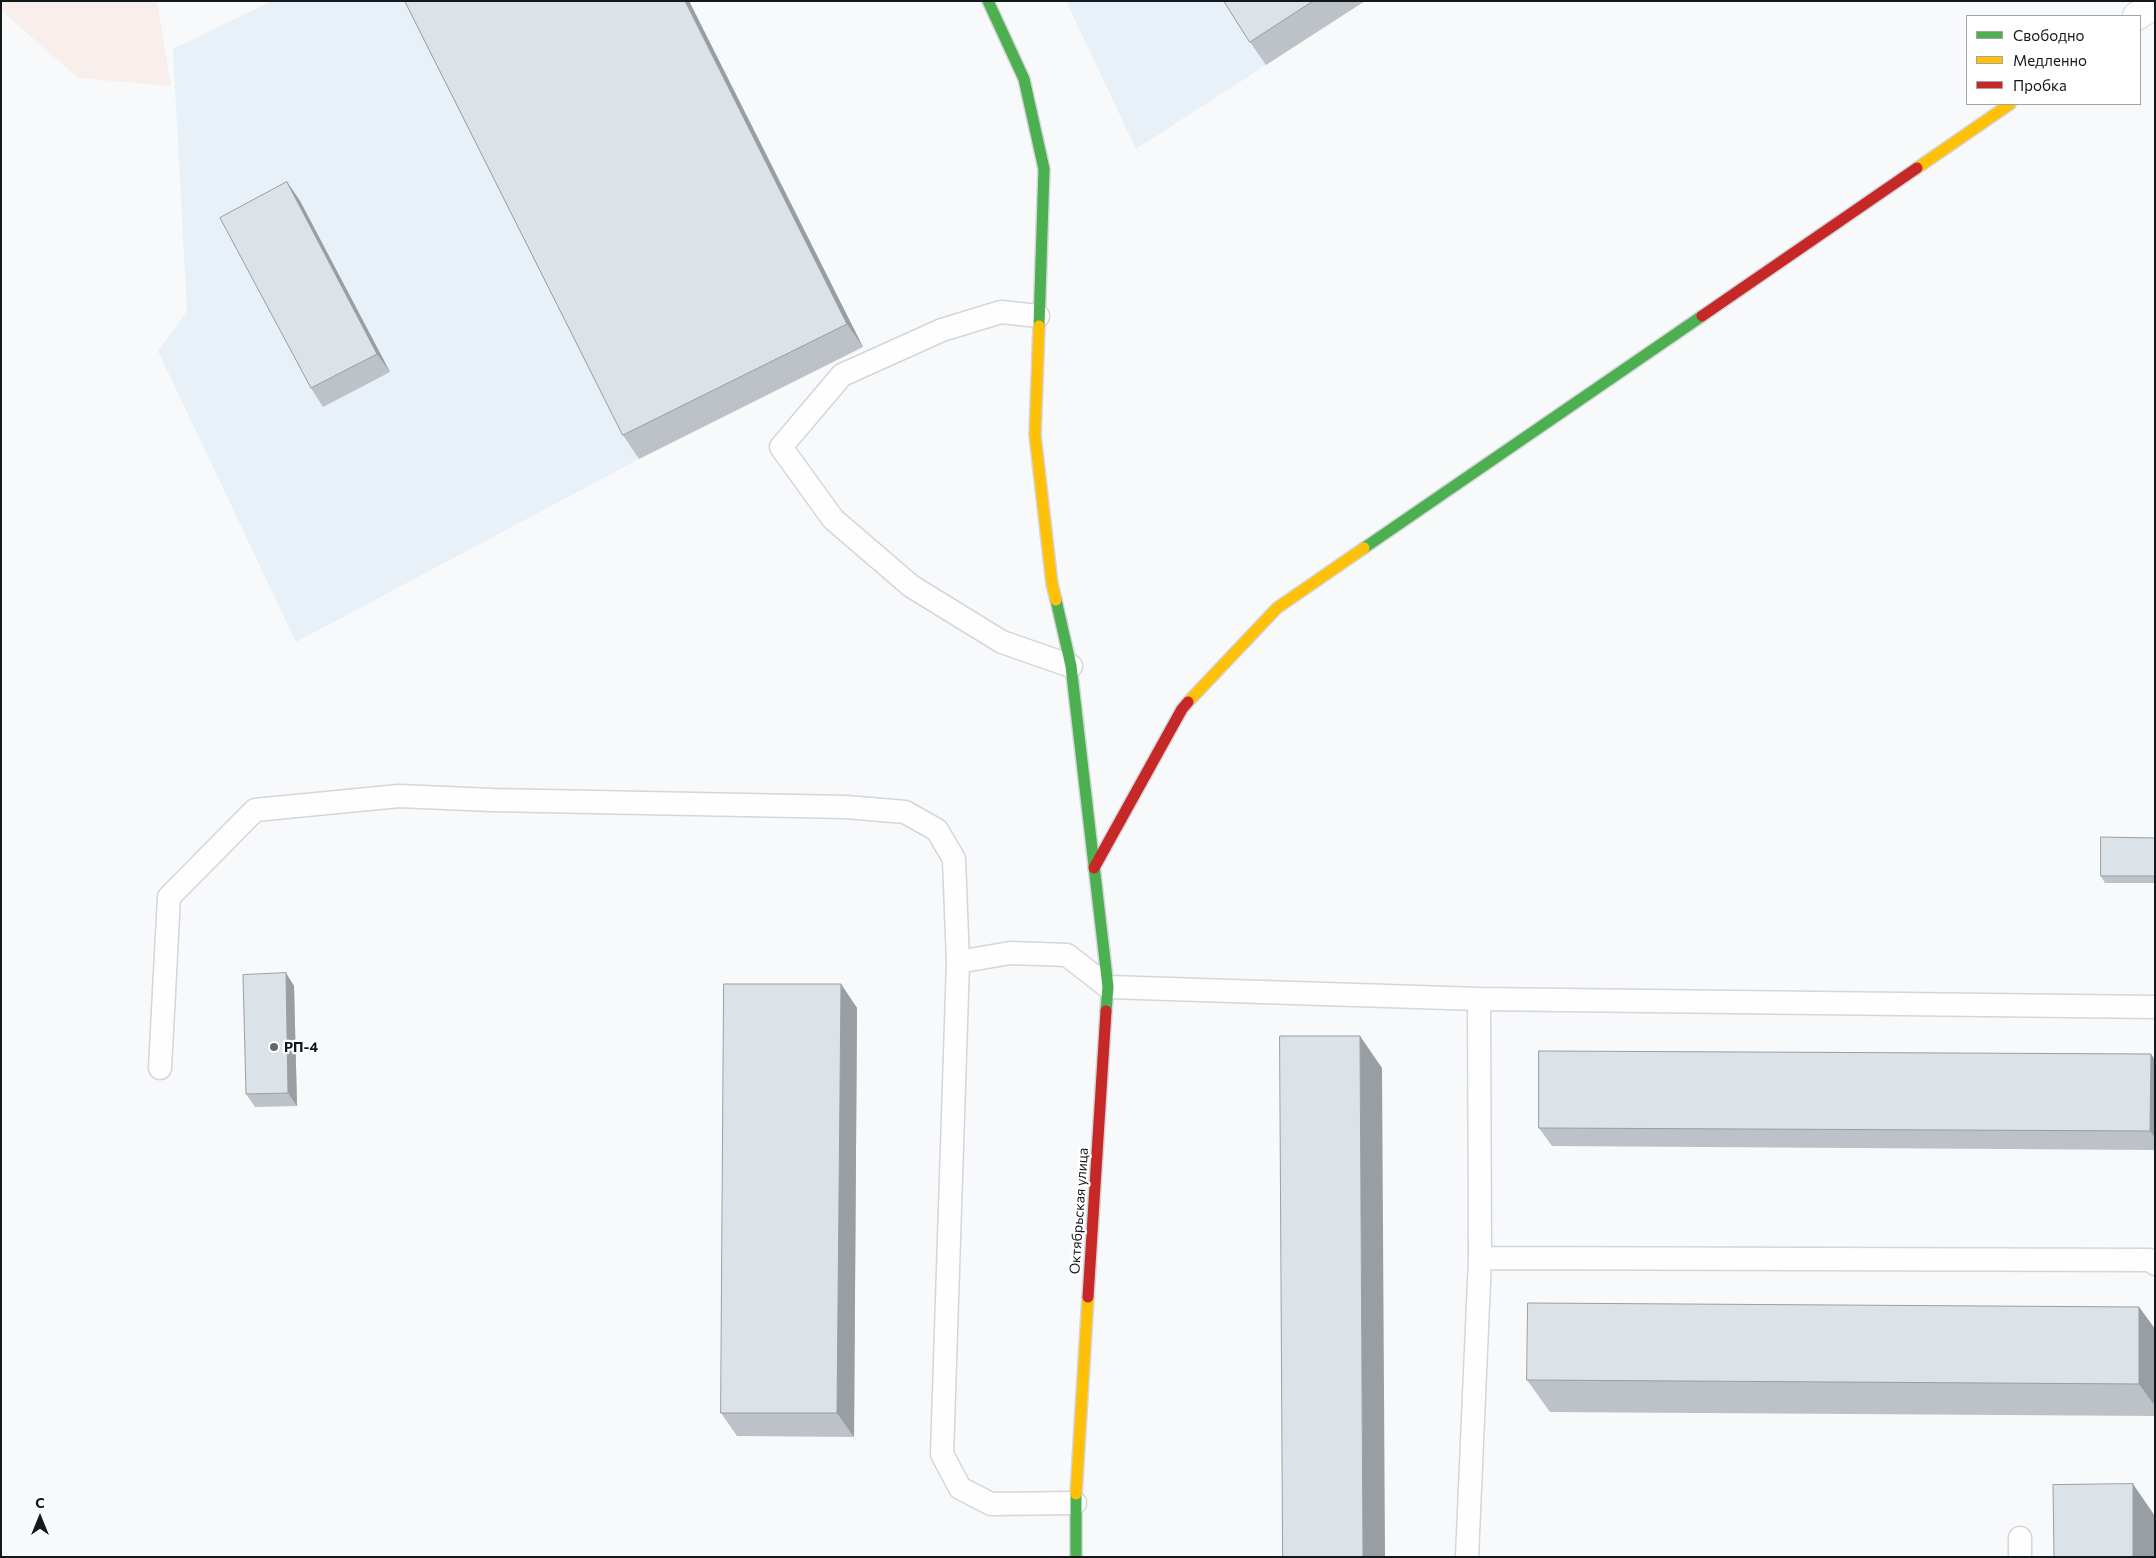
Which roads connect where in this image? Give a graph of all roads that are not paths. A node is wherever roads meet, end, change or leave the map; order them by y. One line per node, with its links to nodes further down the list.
1 (988, 1): 5 (street, Октябрьская улица)
2 (2155, 4): 3 (street)
3 (2138, 15)
4 (2009, 105): 7 (street)
5 (1038, 316): 6 (street, Октябрьская улица); 6 (lane)
6 (1071, 666): 7 (street, Октябрьская улица)
7 (1094, 868): 9 (street, Октябрьская улица)
8 (958, 962): 9 (lane); 12 (lane); 15 (lane)
9 (1108, 987): 10 (lane); 15 (street, Октябрьская улица)
10 (1479, 998): 11 (lane); 13 (lane)
11 (2155, 1007)
12 (160, 1068)
13 (1480, 1258): 14 (lane); 17 (lane)
14 (2155, 1264)
15 (1076, 1503): 16 (street, Октябрьская улица)
16 (1076, 1557)
17 (1467, 1557)

